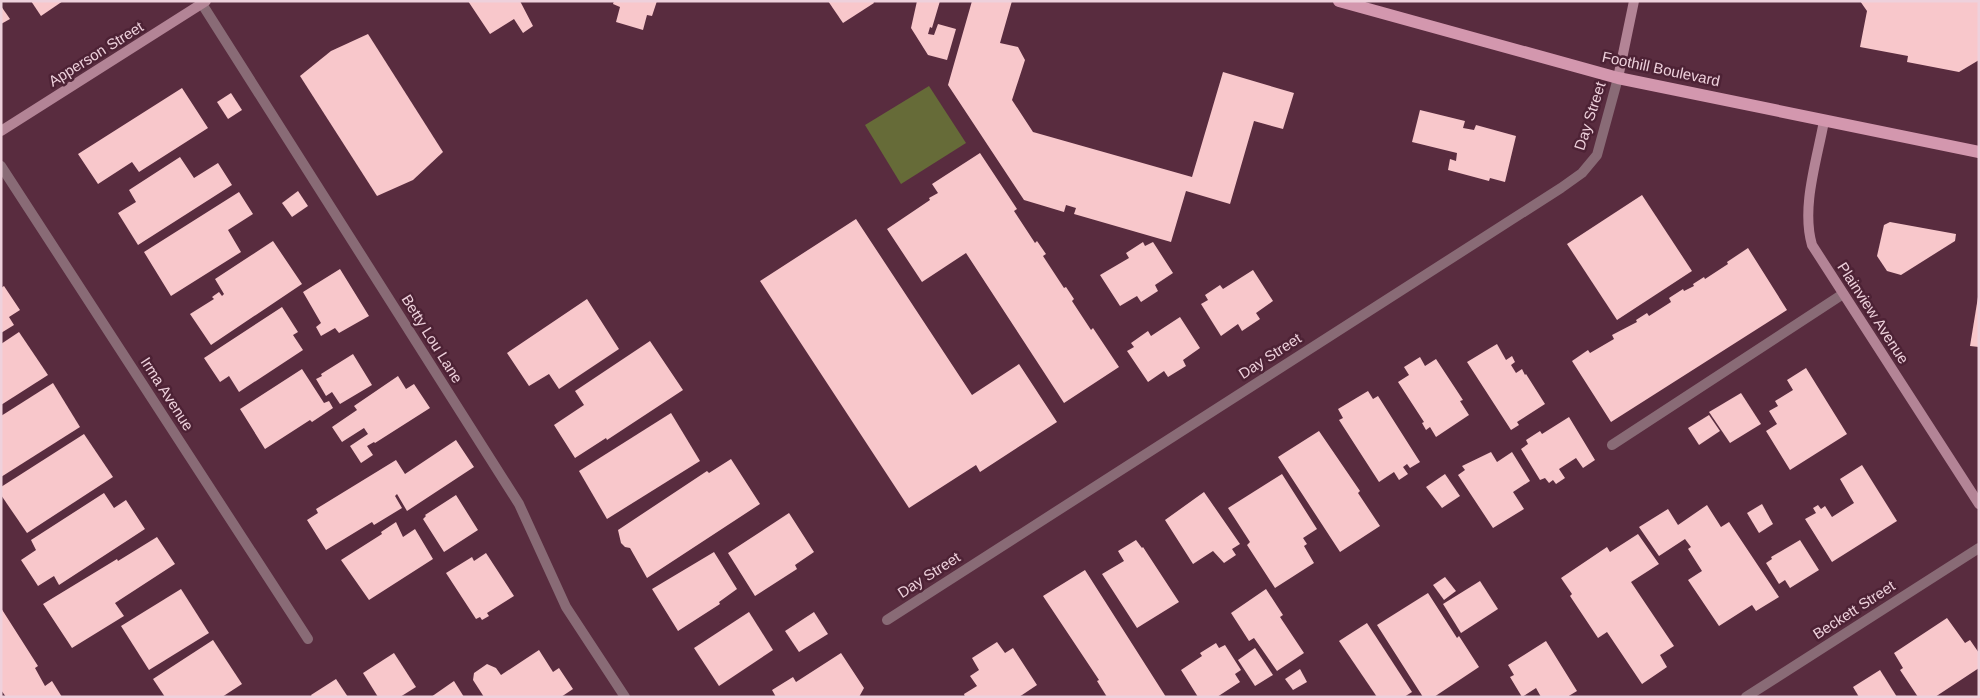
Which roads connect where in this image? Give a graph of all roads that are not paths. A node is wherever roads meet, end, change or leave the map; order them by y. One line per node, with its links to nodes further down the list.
1 (1339, 1): 4 (main road, Foothill Boulevard)
2 (1634, 1): 4 (street)
3 (204, 2): 6 (street, Apperson Street); 15 (street, Betty Lou Lane)
4 (1618, 78): 5 (main road, Foothill Boulevard); 13 (street, Day Street)
5 (1824, 121): 7 (main road, Foothill Boulevard); 9 (street, Plainview Avenue)
6 (1, 131)
7 (1979, 152)
8 (1, 166): 14 (street, Irma Avenue)
9 (1843, 294): 10 (street); 11 (street, Plainview Avenue)
10 (1612, 445)
11 (1979, 504)
12 (1979, 548): 16 (street, Beckett Street)
13 (887, 620)
14 (308, 639)
15 (625, 697)
16 (1746, 697)

